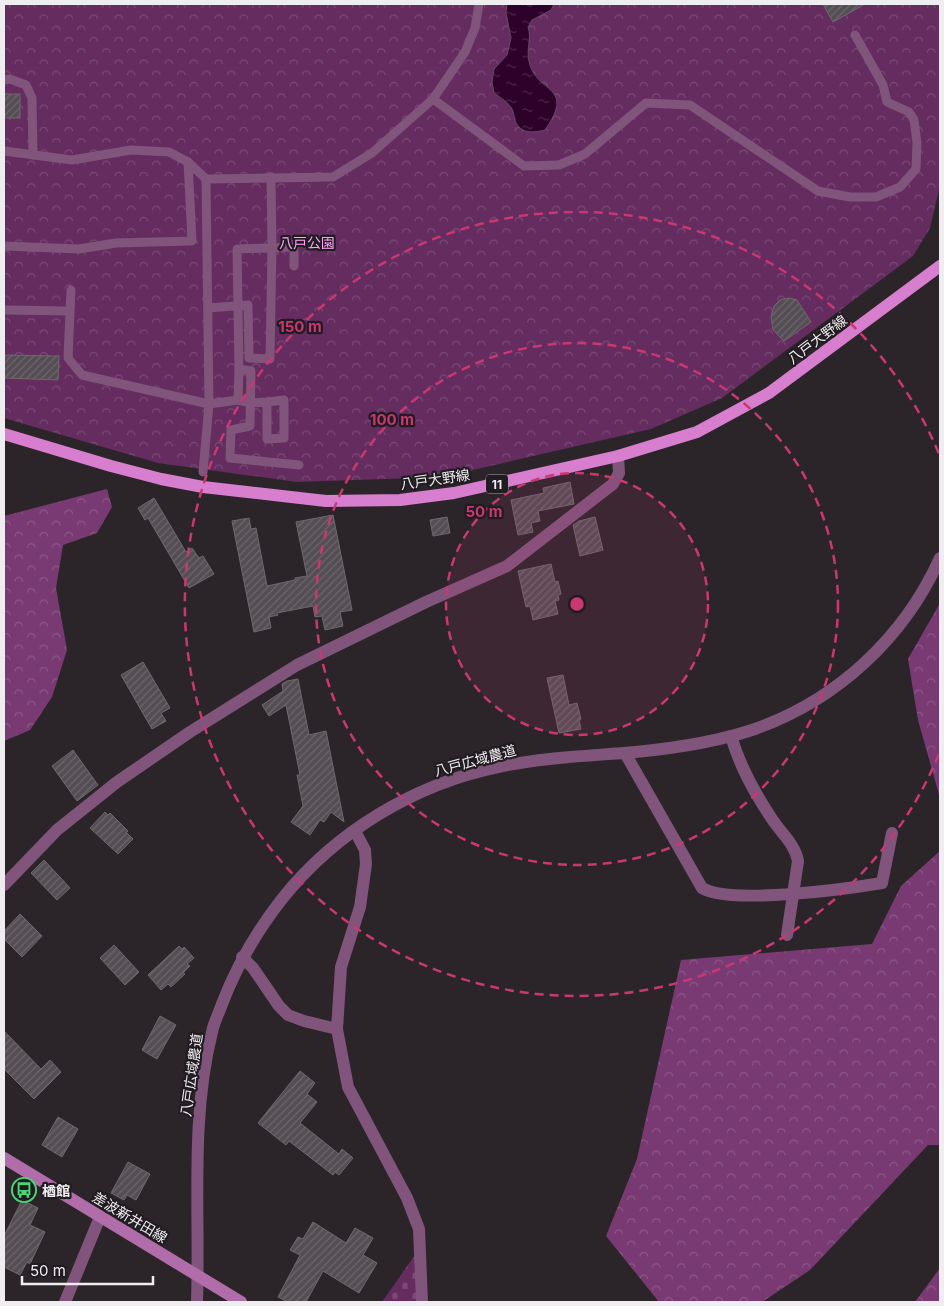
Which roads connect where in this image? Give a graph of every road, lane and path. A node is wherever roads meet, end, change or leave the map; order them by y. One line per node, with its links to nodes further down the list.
1 (479, 4): 4 (lane)
2 (855, 35): 4 (lane)
3 (4, 80): 6 (lane)
4 (433, 99): 8 (lane)
5 (4, 151): 6 (lane)
6 (33, 155): 7 (lane)
7 (188, 162): 9 (lane); 10 (lane)
8 (271, 177): 9 (lane); 11 (lane)
9 (206, 179): 16 (lane)
10 (4, 246)
11 (272, 248): 12 (lane); 15 (lane); 15 (lane)
12 (294, 266)
13 (940, 266): 25 (main road, 八戸大野線 / 11)
14 (70, 290): 18 (lane)
15 (237, 306): 16 (lane); 19 (lane)
16 (208, 308): 22 (lane)
17 (4, 310): 18 (lane)
18 (69, 311): 22 (lane)
19 (239, 369): 20 (lane); 23 (lane)
20 (238, 400): 22 (lane); 23 (lane)
21 (267, 402): 23 (lane)
22 (209, 404): 27 (lane)
23 (251, 404): 26 (lane)
24 (4, 434): 25 (main road, 八戸大野線 / 11)
25 (618, 456): 33 (street)
26 (299, 465)
27 (202, 472)
28 (940, 558): 29 (street, 八戸広域農道)
29 (731, 736): 30 (street, 八戸広域農道); 34 (street)
30 (625, 752): 31 (street, 八戸広域農道); 34 (street)
31 (355, 831): 36 (street, 八戸広域農道); 37 (street)
32 (892, 833): 34 (street)
33 (4, 885)
34 (793, 894): 35 (street)
35 (787, 935)
36 (242, 957): 37 (street); 40 (street, 八戸広域農道)
37 (337, 1029): 44 (street)
38 (4, 1158): 39 (main road, 差波新井田線)
39 (100, 1217): 40 (main road, 差波新井田線); 41 (street)
40 (198, 1276): 42 (street, 八戸広域農道); 43 (main road, 差波新井田線)
41 (65, 1302)
42 (197, 1302)
43 (241, 1302)
44 (422, 1302)

